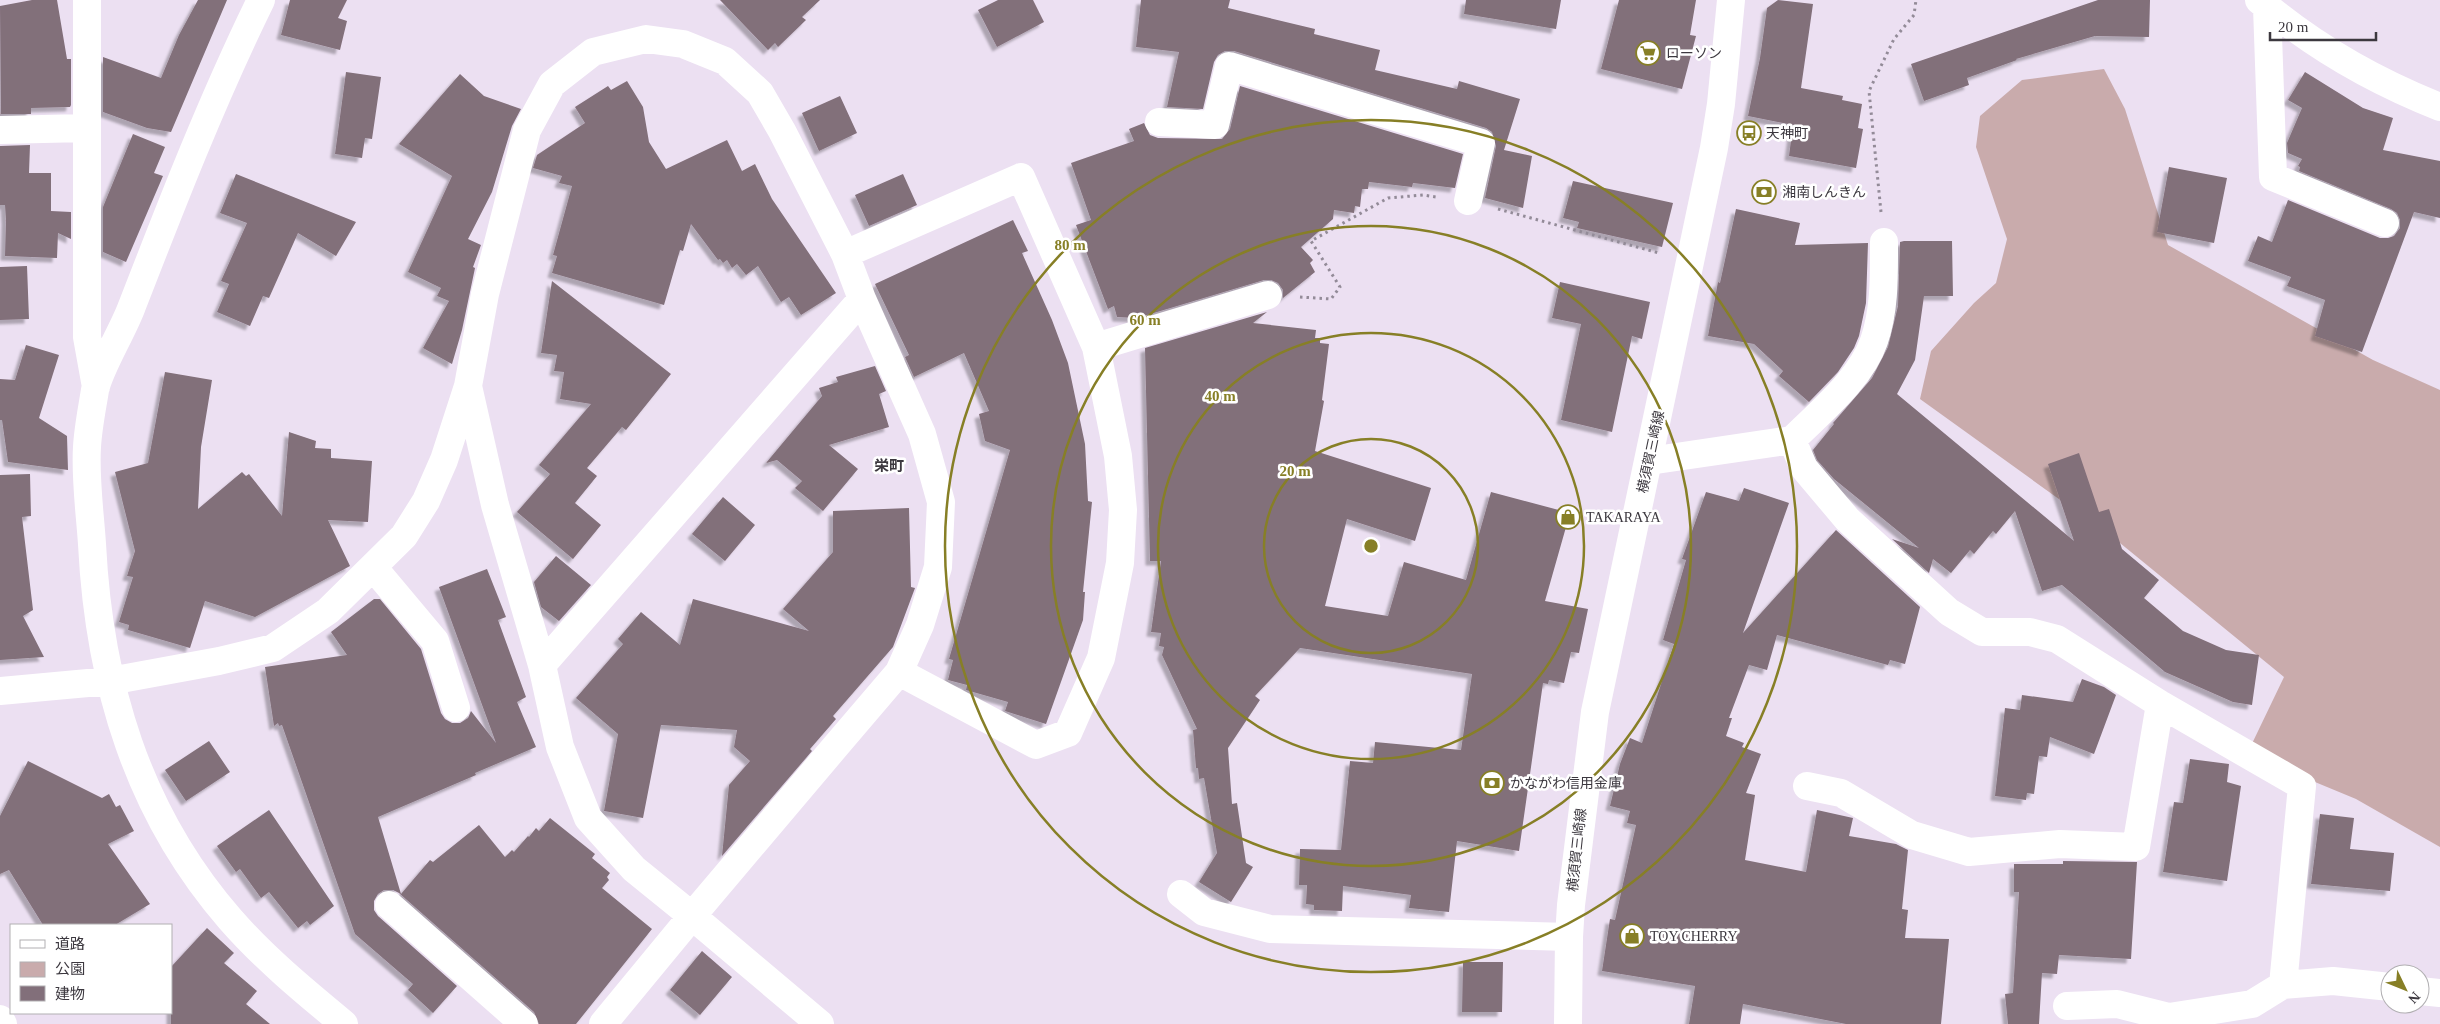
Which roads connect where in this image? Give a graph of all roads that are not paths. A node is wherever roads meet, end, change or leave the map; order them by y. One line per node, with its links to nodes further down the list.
1 (87, 0): 7 (street)
2 (261, 0): 16 (street)
3 (1731, 0): 19 (street, 横須賀三崎線)
4 (2263, 4): 5 (street); 10 (street)
5 (2440, 107)
6 (1159, 122): 9 (street)
7 (86, 128): 8 (street); 16 (street)
8 (0, 130)
9 (1468, 201)
10 (2385, 223)
11 (1884, 242): 18 (street)
12 (846, 254): 14 (street); 15 (street); 17 (street)
13 (1268, 294): 15 (street)
14 (862, 299): 21 (street); 22 (street)
15 (1096, 347): 22 (street)
16 (96, 386): 23 (street)
17 (468, 386): 20 (street); 21 (street)
18 (1792, 440): 19 (street); 25 (street)
19 (1649, 461): 31 (street, 横須賀三崎線)
20 (373, 567): 23 (street); 26 (street)
21 (542, 665): 30 (street)
22 (900, 672): 30 (street)
23 (110, 681): 24 (street); 38 (street)
24 (0, 691)
25 (2160, 704): 27 (street); 32 (street)
26 (456, 708)
27 (1807, 786)
28 (1181, 894): 31 (street)
29 (389, 905): 39 (street)
30 (692, 916): 40 (street); 41 (street)
31 (1569, 937): 42 (street, 横須賀三崎線)
32 (2283, 985): 33 (street); 36 (street)
33 (2380, 986)
34 (2066, 1006): 36 (street)
35 (0, 1019): 37 (street)
36 (2168, 1021)
37 (3, 1024)
38 (344, 1024)
39 (524, 1024)
40 (603, 1024)
41 (820, 1024)
42 (1568, 1024)

